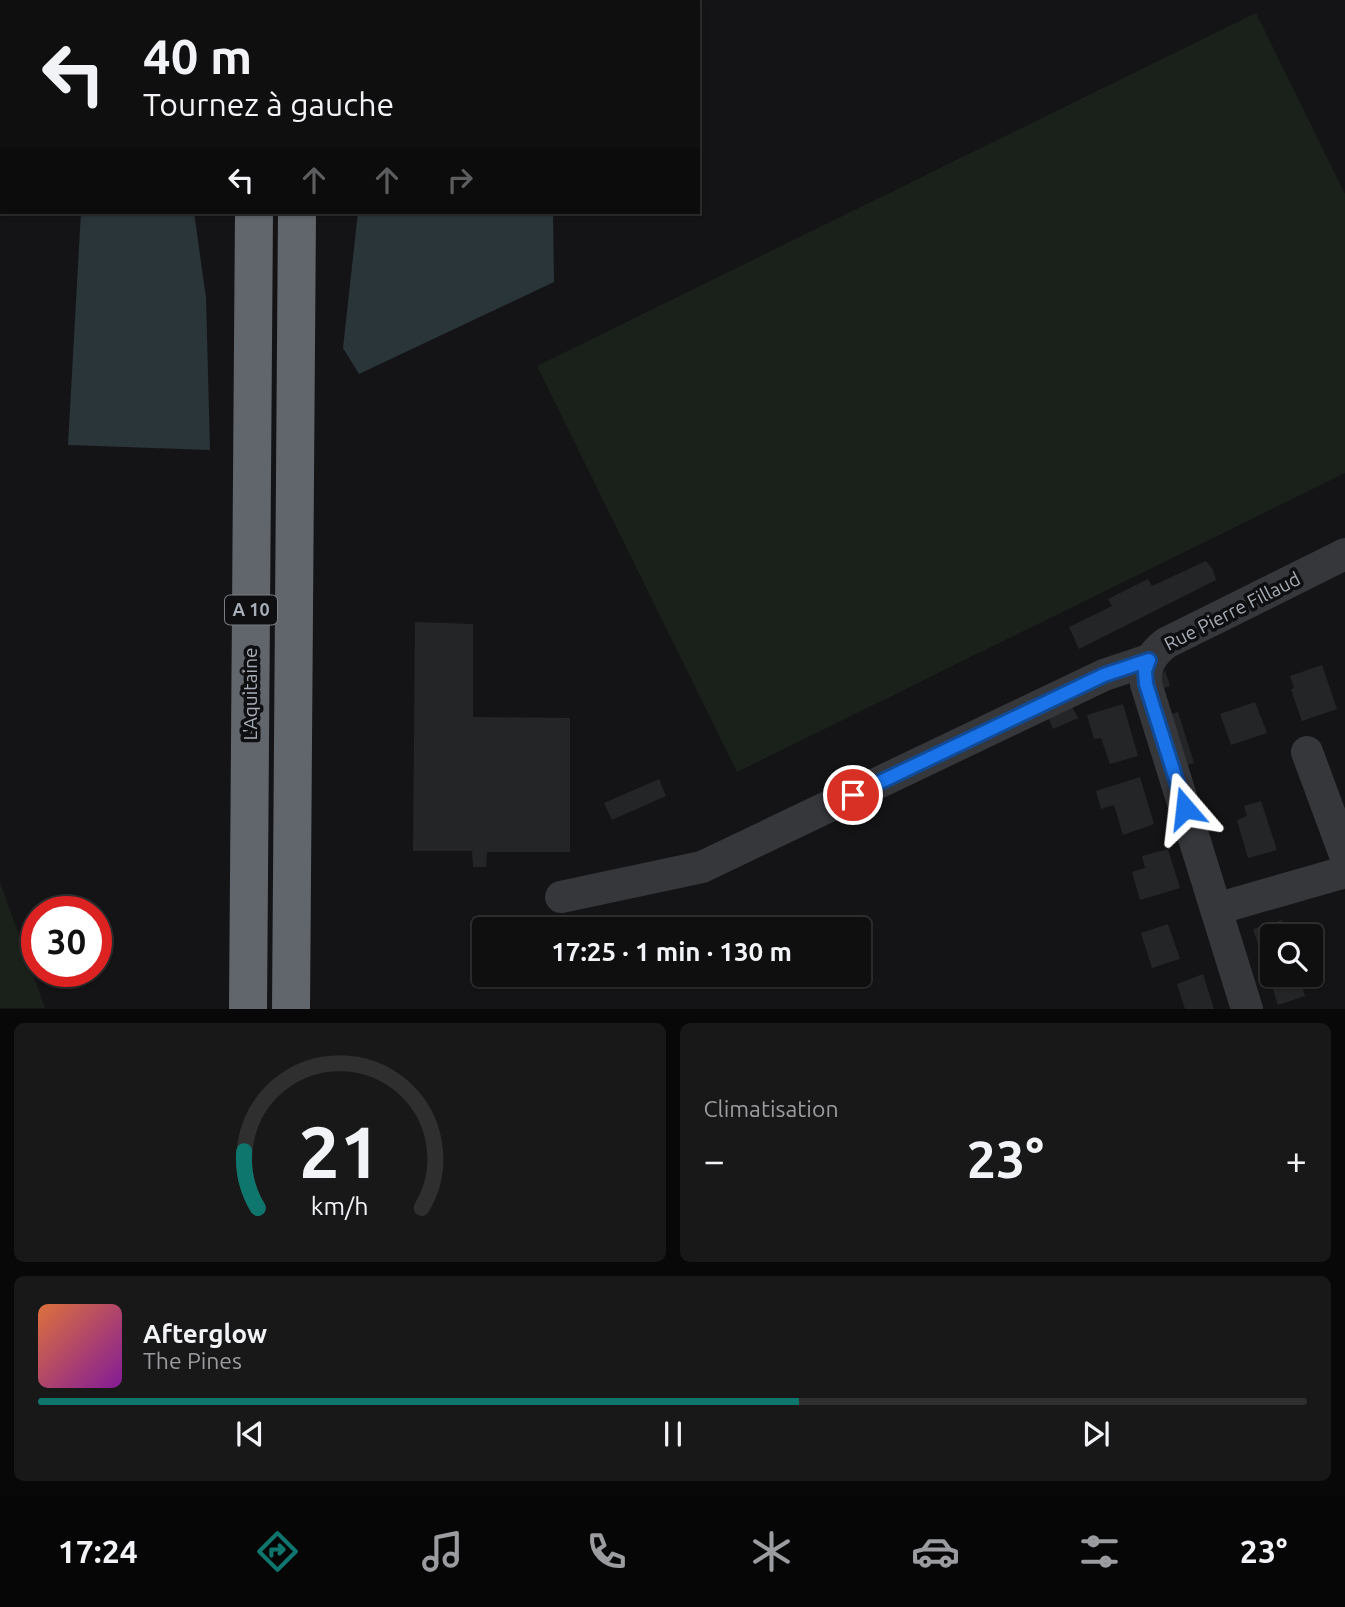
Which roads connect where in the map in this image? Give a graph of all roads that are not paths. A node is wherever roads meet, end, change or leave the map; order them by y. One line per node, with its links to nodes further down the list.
1 (254, 214): 10 (highway, L'Aquitaine / A 10)
2 (297, 214): 11 (highway, A 10)
3 (1345, 554): 4 (street, Rue Pierre Fillaud)
4 (1149, 660): 8 (street); 9 (street, Rue Pierre Fillaud)
5 (1307, 752): 6 (street)
6 (1345, 855)
7 (1345, 872): 9 (street)
8 (561, 897)
9 (1216, 909): 12 (street, Rue Pierre Fillaud)
10 (248, 1009)
11 (291, 1009)
12 (1247, 1009)

